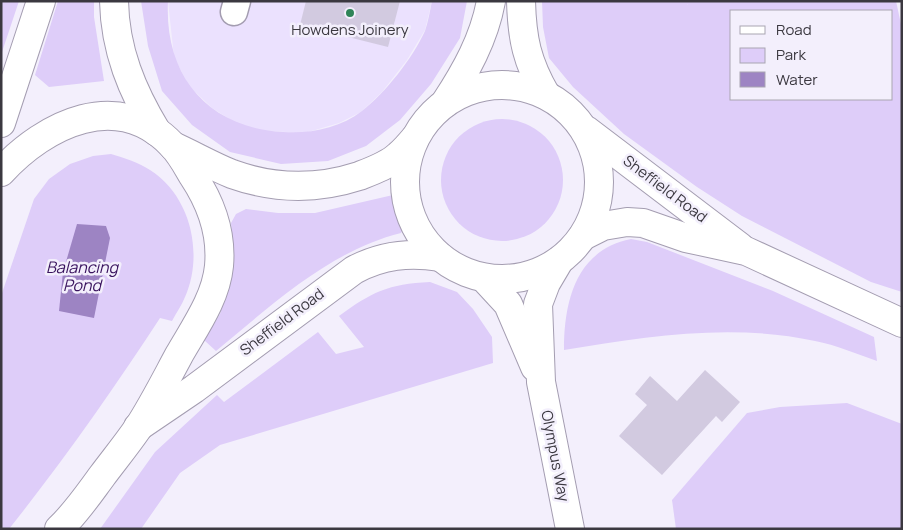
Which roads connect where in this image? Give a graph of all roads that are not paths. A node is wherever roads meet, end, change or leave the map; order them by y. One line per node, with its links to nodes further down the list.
1 (41, 1): 7 (main road)
2 (114, 1): 10 (main road)
3 (491, 1): 6 (main road)
4 (521, 13): 5 (main road)
5 (546, 95): 6 (main road); 8 (main road)
6 (444, 104): 9 (main road)
7 (1, 123)
8 (583, 128): 12 (main road); 13 (main road, Sheffield Road)
9 (416, 138): 10 (main road); 14 (main road)
10 (165, 139): 11 (main road); 19 (main road)
11 (1, 172)
12 (583, 236): 13 (main road, Sheffield Road); 15 (main road)
13 (746, 251): 17 (main road, Sheffield Road)
14 (440, 257): 16 (main road); 19 (main road, Sheffield Road)
15 (559, 261): 16 (main road); 18 (main road, Olympus Way)
16 (484, 278): 18 (main road, Olympus Way)
17 (902, 323)
18 (541, 382): 21 (main road, Olympus Way)
19 (138, 427): 20 (main road)
20 (66, 524)
21 (570, 529)

